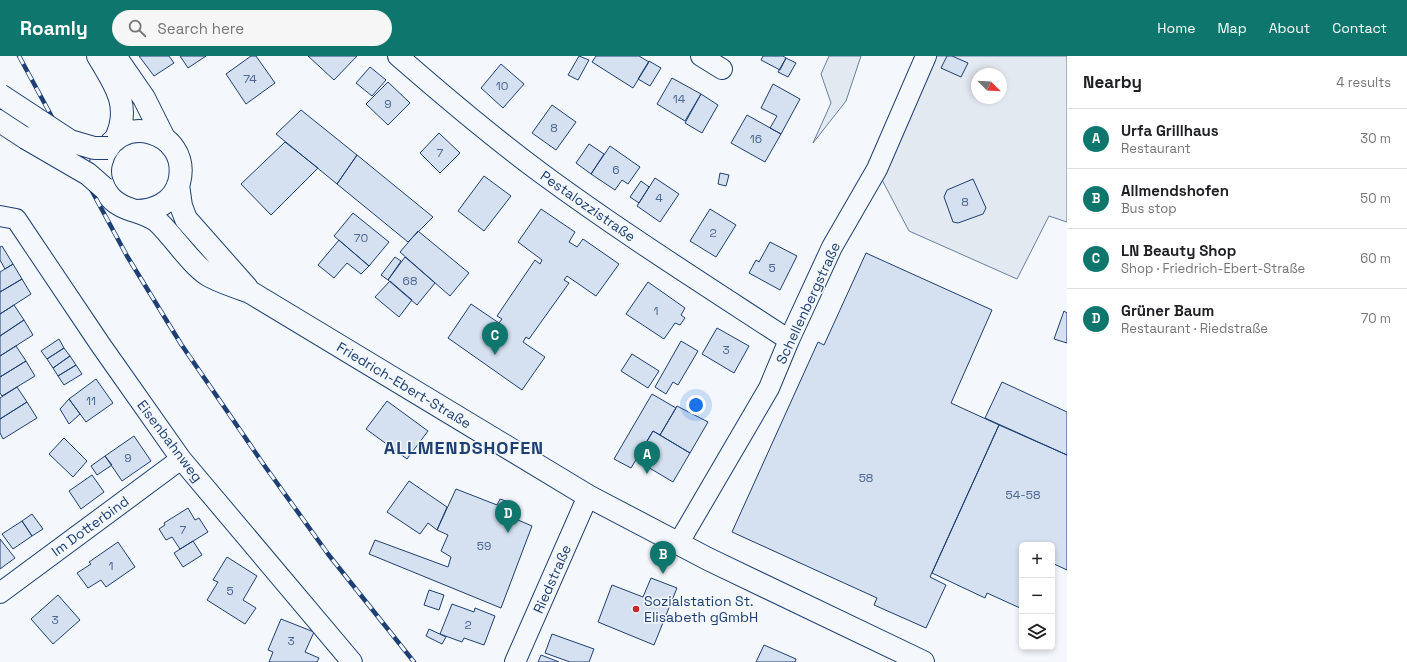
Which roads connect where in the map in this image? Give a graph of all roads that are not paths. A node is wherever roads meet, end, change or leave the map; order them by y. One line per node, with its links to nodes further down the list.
1 (98, 56): 10 (main road, Friedrich-Ebert-Straße)
2 (115, 56): 9 (main road, Friedrich-Ebert-Straße)
3 (398, 56): 16 (street, Pestalozzistraße)
4 (701, 56): 6 (street)
5 (926, 56): 16 (street, Schellenbergstraße)
6 (722, 69)
7 (0, 95): 10 (main road, bridge)
8 (0, 121): 12 (main road, bridge)
9 (164, 138): 10 (main road); 11 (main road, Friedrich-Ebert-Straße)
10 (111, 144): 12 (main road, Friedrich-Ebert-Straße)
11 (178, 185): 13 (main road); 15 (main road, Friedrich-Ebert-Straße)
12 (104, 188): 13 (main road, Friedrich-Ebert-Straße)
13 (142, 211): 15 (main road, Friedrich-Ebert-Straße)
14 (0, 216): 17 (street, Eisenbahnweg)
15 (250, 292): 18 (main road, Friedrich-Ebert-Straße)
16 (789, 340): 19 (street, Schellenbergstraße)
17 (181, 459): 20 (street, Im Dotterbind); 21 (street, Eisenbahnweg)
18 (588, 496): 19 (main road, Friedrich-Ebert-Straße); 22 (street, Riedstraße)
19 (678, 544): 23 (main road, Friedrich-Ebert-Straße)
20 (0, 593)
21 (352, 662)
22 (515, 662)
23 (922, 662)

